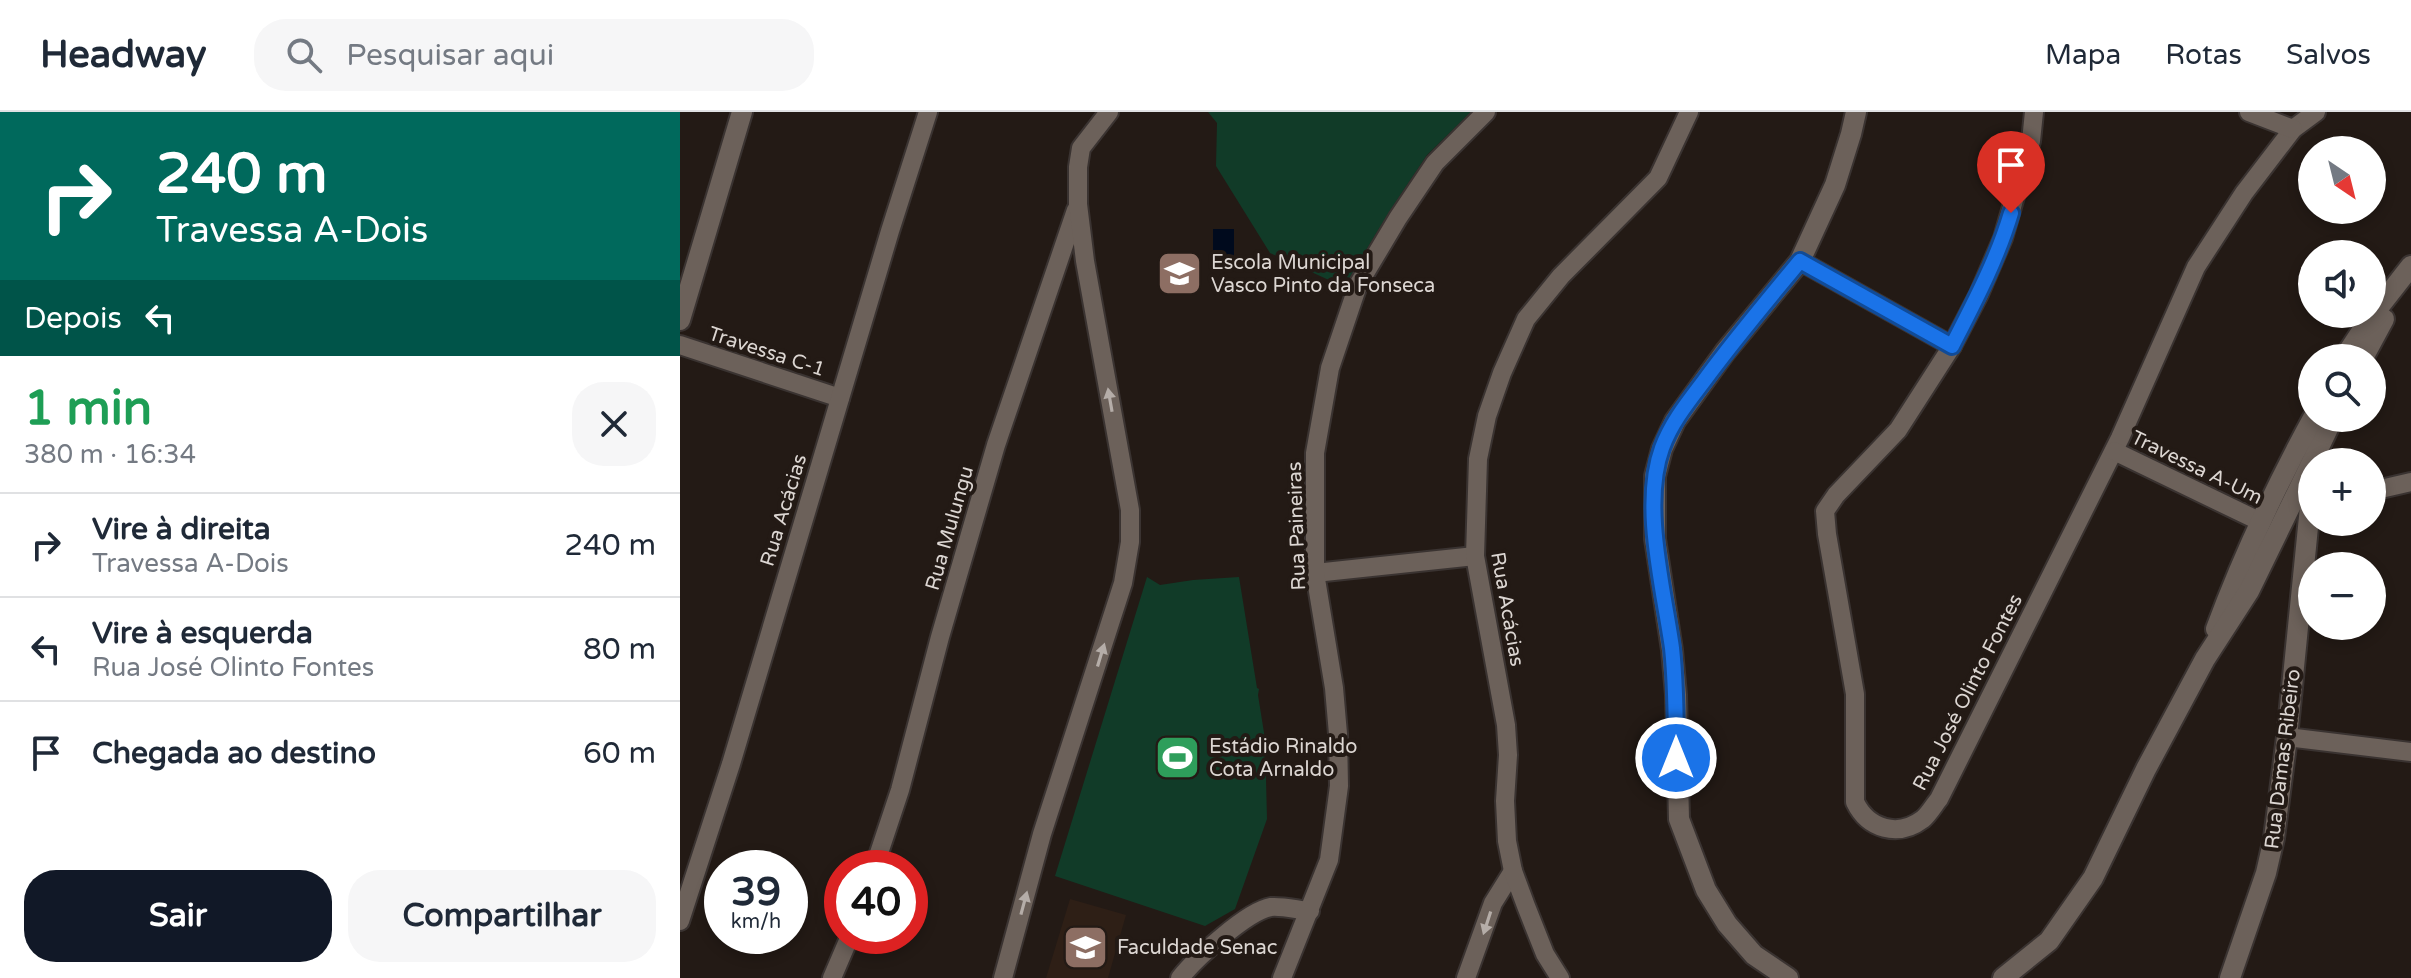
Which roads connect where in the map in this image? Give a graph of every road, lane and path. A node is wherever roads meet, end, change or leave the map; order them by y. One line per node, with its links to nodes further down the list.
1 (742, 112): 14 (street)
2 (928, 112): 19 (street, Rua Acácias)
3 (1109, 112): 11 (street)
4 (1486, 112): 28 (street, Rua Paineiras)
5 (1689, 112): 27 (street, Rua Acácias)
6 (1856, 112): 12 (street)
7 (2034, 112): 18 (street, Rua José Olinto Fontes)
8 (2249, 112): 10 (street)
9 (2316, 112): 10 (street, Rua José Olinto Fontes)
10 (2293, 129): 21 (street, Rua José Olinto Fontes)
11 (1078, 204): 33 (street, Rua Mulungu); 39 (street, one-way to 11)
12 (1800, 261): 18 (street); 44 (street)
13 (2406, 273): 15 (street); 16 (street)
14 (680, 320)
15 (2353, 344)
16 (2371, 344)
17 (680, 345): 19 (street, Travessa C-1)
18 (1952, 346): 21 (street, Rua José Olinto Fontes)
19 (840, 398): 36 (street, Rua Acácias)
20 (2305, 432): 25 (street)
21 (2114, 451): 25 (street, Travessa A-Um)
22 (2411, 482): 23 (street)
23 (2386, 488)
24 (2298, 506): 29 (street)
25 (2261, 522): 29 (street); 30 (street)
26 (2306, 536): 31 (street, Rua Damas Ribeiro)
27 (1475, 556): 28 (street); 34 (street, Rua Acácias)
28 (1315, 573): 35 (street, Rua Paineiras)
29 (2249, 591): 30 (street)
30 (2205, 659): 45 (street)
31 (2287, 737): 32 (street); 46 (street, Rua Damas Ribeiro)
32 (2411, 752)
33 (880, 850)
34 (1513, 871): 42 (street, one-way to 42); 43 (street, Rua Acácias)
35 (1310, 911): 40 (street); 41 (street, Rua Paineiras)
36 (680, 921)
37 (842, 954): 38 (street)
38 (832, 978)
39 (1003, 978)
40 (1180, 978)
41 (1282, 978)
42 (1466, 978)
43 (1560, 978)
44 (1788, 978)
45 (2003, 978)
46 (2230, 978)

